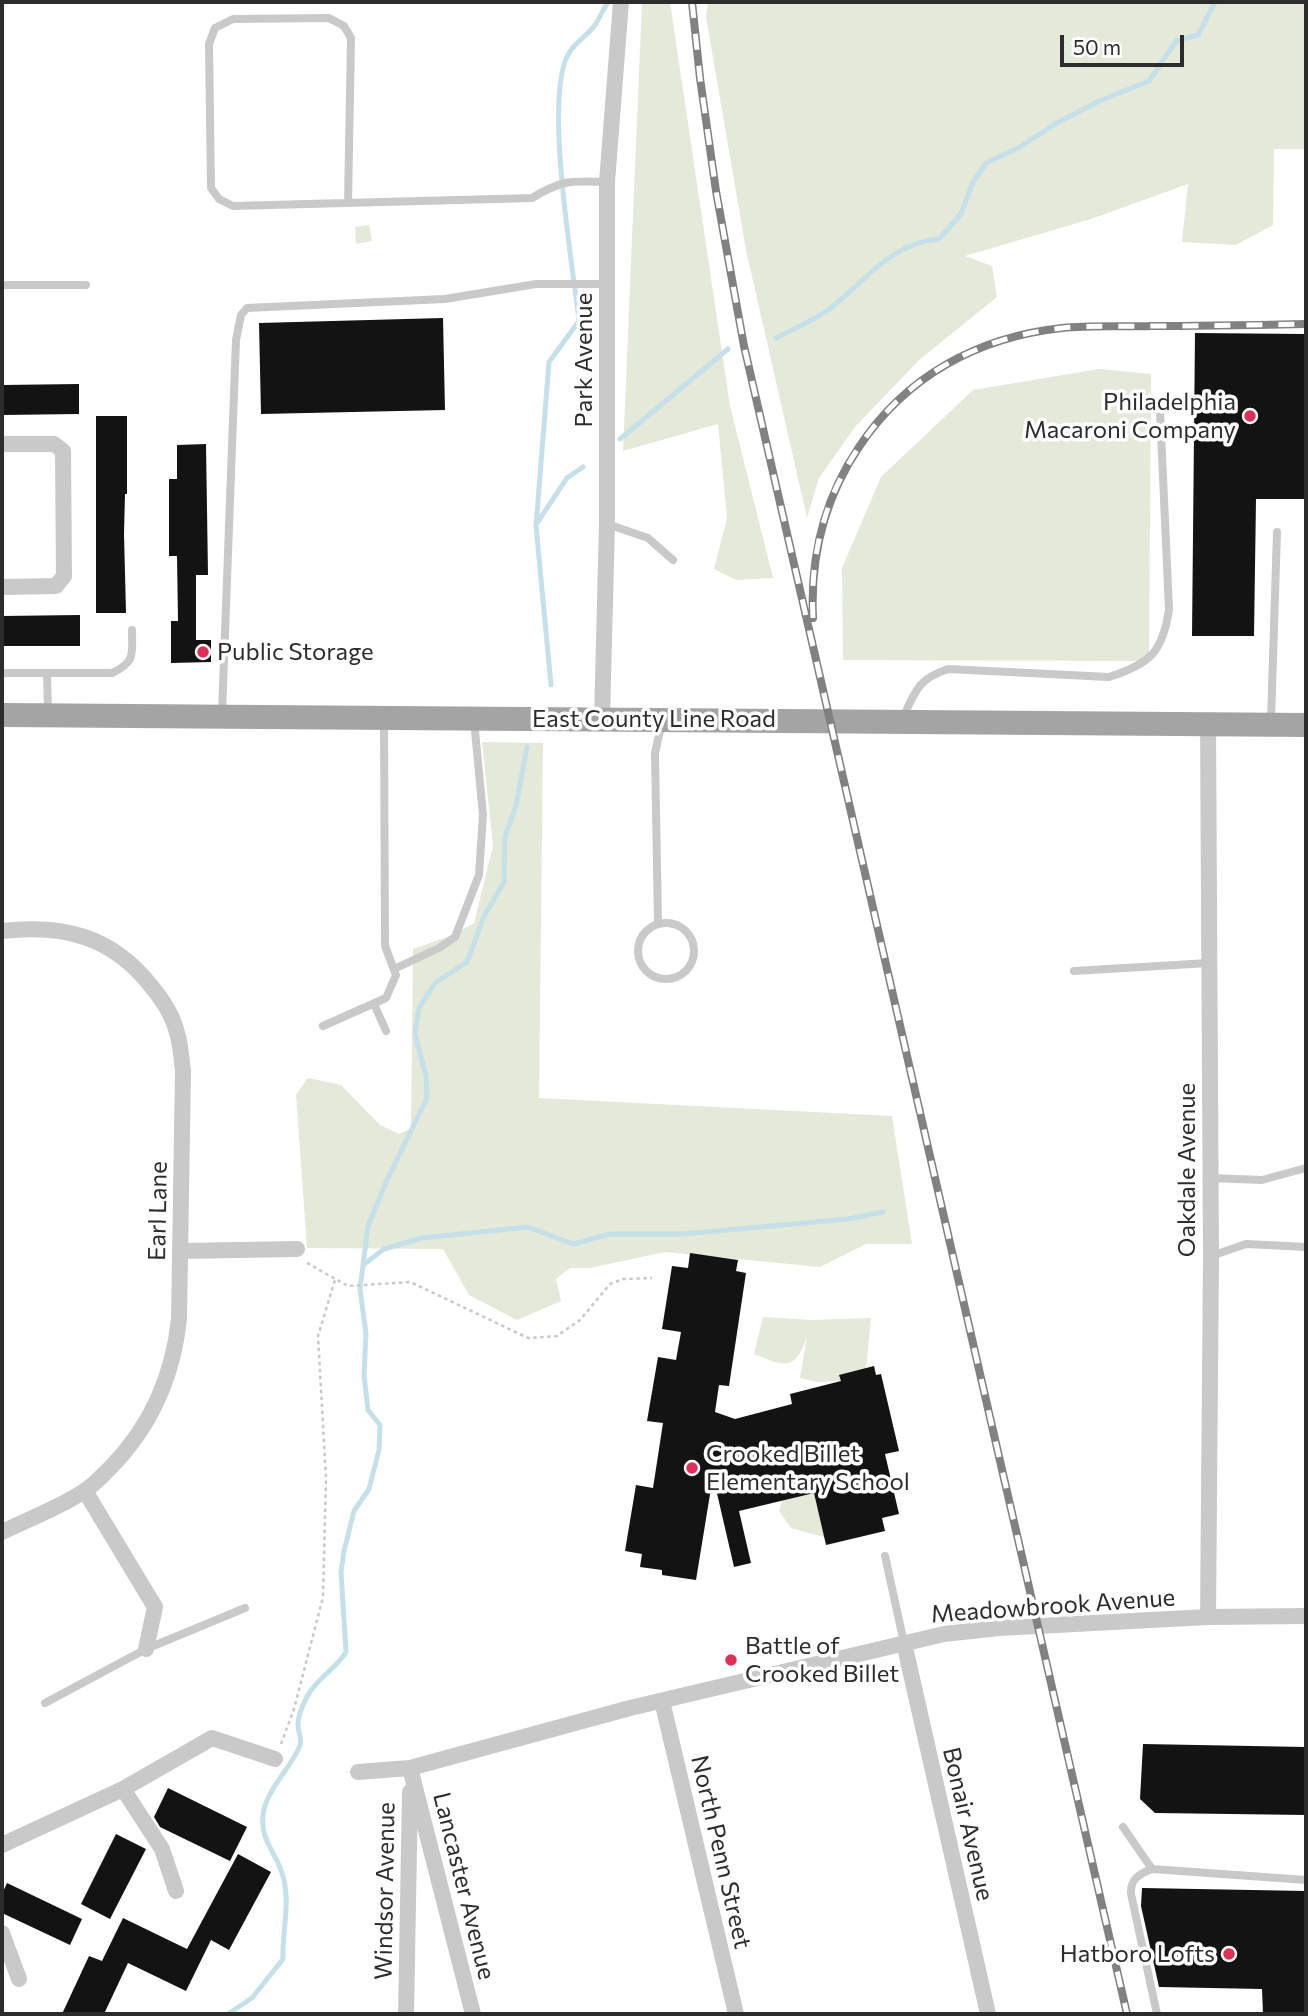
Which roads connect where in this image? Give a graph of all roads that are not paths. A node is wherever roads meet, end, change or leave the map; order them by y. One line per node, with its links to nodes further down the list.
1 (621, 2): 2 (street, Park Avenue)
2 (607, 182): 3 (lane); 4 (street, Park Avenue)
3 (348, 203): 3 (lane)
4 (606, 284): 9 (street, Park Avenue); 18 (lane)
5 (2, 285): 6 (lane)
6 (86, 285)
7 (1160, 411): 23 (lane)
8 (2, 444): 12 (street)
9 (607, 524): 11 (lane); 21 (street, Park Avenue)
10 (1277, 532): 25 (lane)
11 (673, 559)
12 (2, 587)
13 (132, 630): 15 (lane)
14 (2, 673): 15 (lane)
15 (47, 673): 17 (lane)
16 (2, 715): 17 (main road, East County Line Road)
17 (48, 715): 18 (main road, East County Line Road)
18 (222, 716): 19 (main road, East County Line Road)
19 (383, 717): 20 (main road, East County Line Road); 30 (lane)
20 (474, 718): 21 (main road, East County Line Road); 30 (lane)
21 (602, 718): 22 (main road, East County Line Road)
22 (662, 719): 23 (main road, East County Line Road); 27 (lane)
23 (901, 720): 24 (main road, East County Line Road)
24 (1208, 723): 25 (main road, East County Line Road); 29 (street, Oakdale Avenue)
25 (1271, 724): 26 (main road, East County Line Road)
26 (1306, 724)
27 (658, 924): 27 (lane)
28 (2, 931): 39 (street, Earl Lane)
29 (1209, 964): 31 (lane); 36 (street, Oakdale Avenue)
30 (394, 969): 32 (lane)
31 (1074, 971)
32 (374, 1004): 33 (lane); 34 (lane)
33 (323, 1026)
34 (386, 1031)
35 (1306, 1168): 36 (lane)
36 (1210, 1178): 40 (street, Oakdale Avenue)
37 (1306, 1247): 40 (lane)
38 (297, 1249): 39 (street)
39 (180, 1251): 41 (street, Earl Lane)
40 (1211, 1256): 46 (street, Oakdale Avenue)
41 (85, 1491): 42 (street, Earl Lane); 48 (street)
42 (2, 1532)
43 (885, 1556): 47 (lane)
44 (245, 1608): 48 (lane)
45 (1306, 1616): 46 (street, Meadowbrook Avenue)
46 (1208, 1617): 47 (street, Meadowbrook Avenue)
47 (904, 1643): 49 (street, Meadowbrook Avenue); 65 (street, Bonair Avenue)
48 (146, 1649): 50 (lane)
49 (662, 1701): 52 (street, Meadowbrook Avenue); 64 (street, North Penn Street)
50 (45, 1703)
51 (275, 1759): 54 (street)
52 (410, 1768): 53 (street, Meadowbrook Avenue); 62 (street, Windsor Avenue); 63 (street, Lancaster Avenue)
53 (358, 1772)
54 (123, 1789): 56 (street); 59 (street)
55 (1123, 1827): 57 (lane)
56 (2, 1845)
57 (1152, 1869): 58 (lane); 66 (lane)
58 (1306, 1880)
59 (176, 1891)
60 (2, 1933): 61 (street)
61 (19, 1979)
62 (405, 2014)
63 (473, 2014)
64 (736, 2014)
65 (988, 2014)
66 (1157, 2014)

